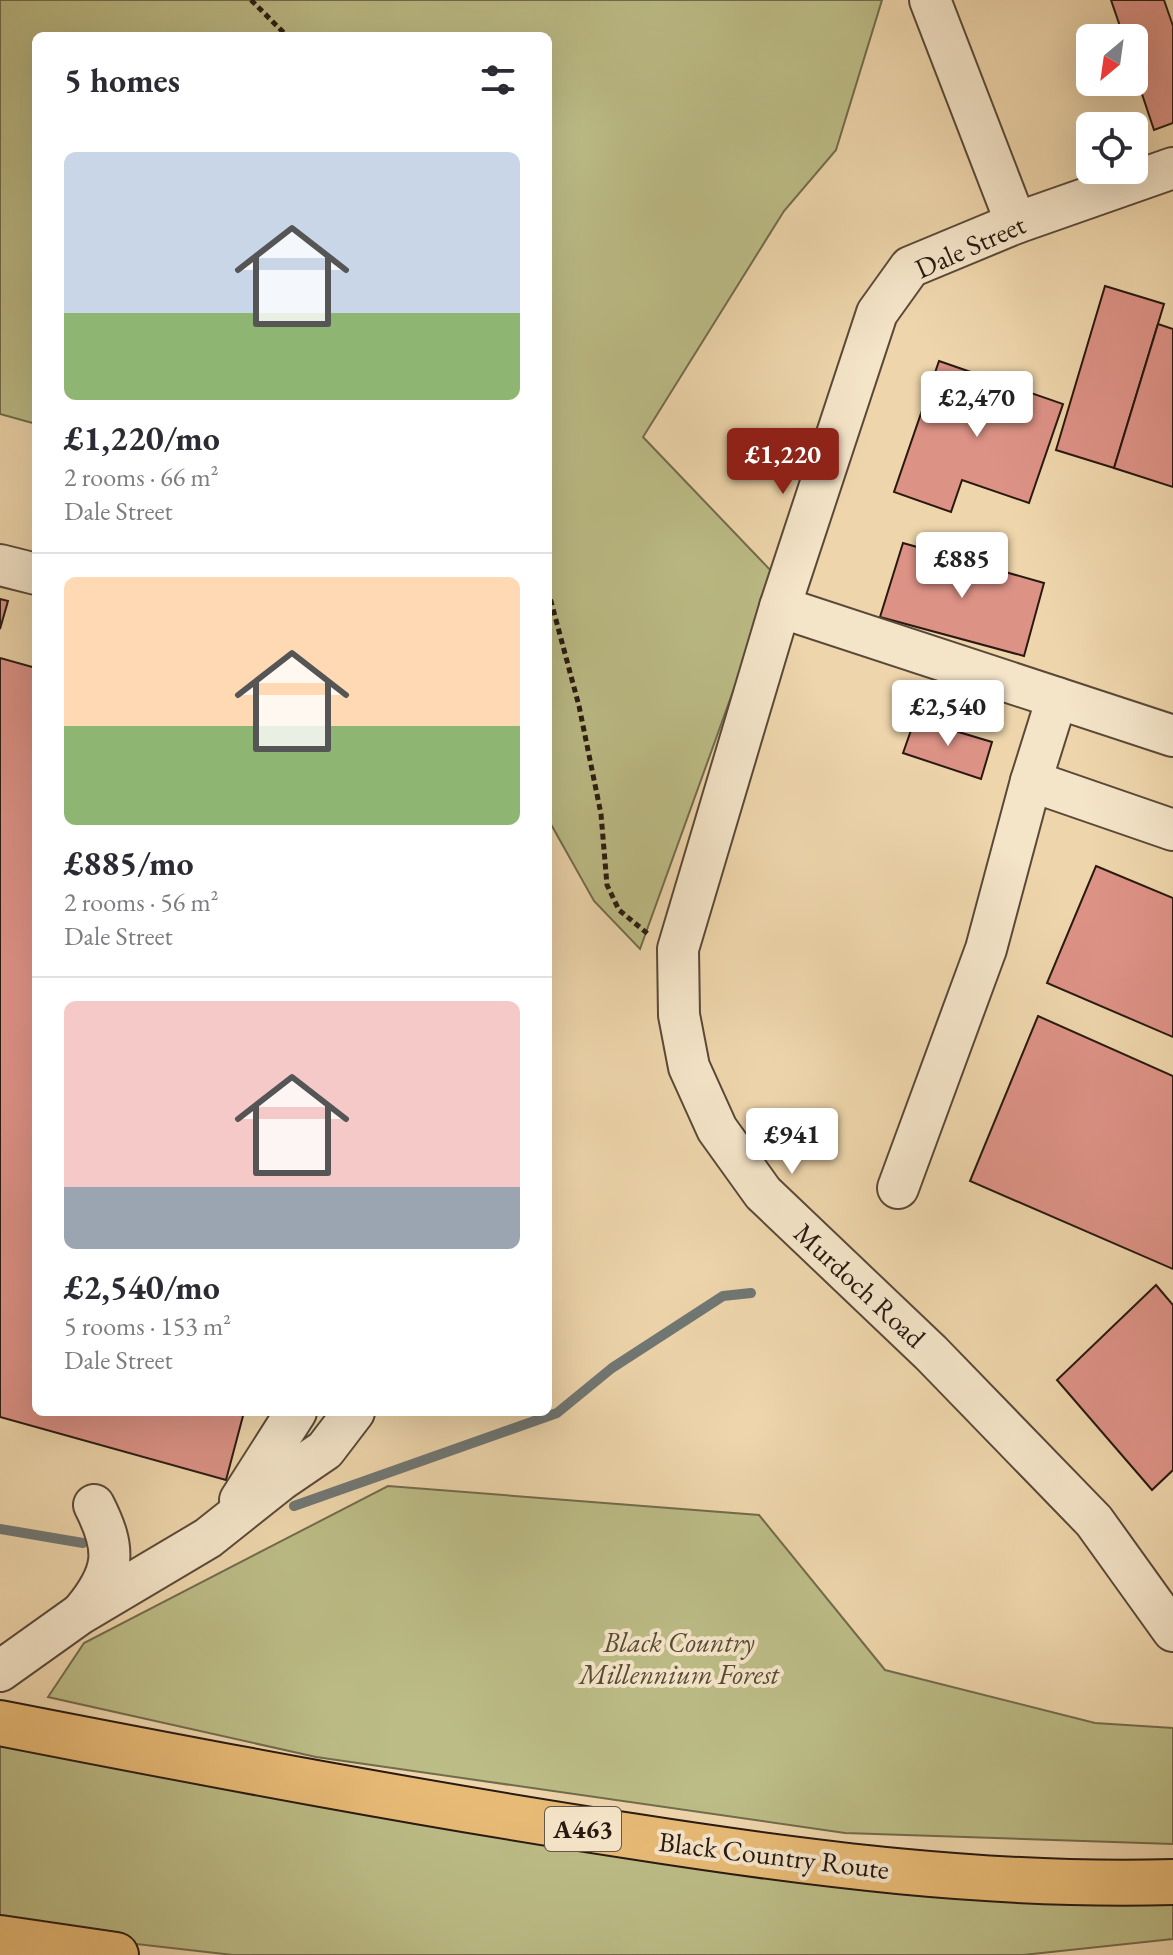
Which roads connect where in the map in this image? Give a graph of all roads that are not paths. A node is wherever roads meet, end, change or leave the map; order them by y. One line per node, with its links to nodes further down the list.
1 (930, 0): 3 (street)
2 (1173, 168): 3 (street, Dale Street)
3 (1016, 223): 6 (street, Dale Street)
4 (0, 565): 5 (street)
5 (32, 573)
6 (780, 607): 7 (street); 17 (street, Murdoch Road)
7 (1057, 698): 8 (street); 9 (street)
8 (1173, 736)
9 (1031, 781): 10 (street); 11 (street)
10 (1173, 830)
11 (898, 1188)
12 (293, 1416): 15 (street)
13 (351, 1416): 15 (street)
14 (94, 1505): 16 (street)
15 (217, 1531): 16 (street)
16 (80, 1614): 18 (street)
17 (1171, 1624)
18 (0, 1671)
19 (0, 1723): 20 (highway, Black Country Route / A463)
20 (1173, 1882)
21 (0, 1938): 22 (highway)
22 (116, 1955)

